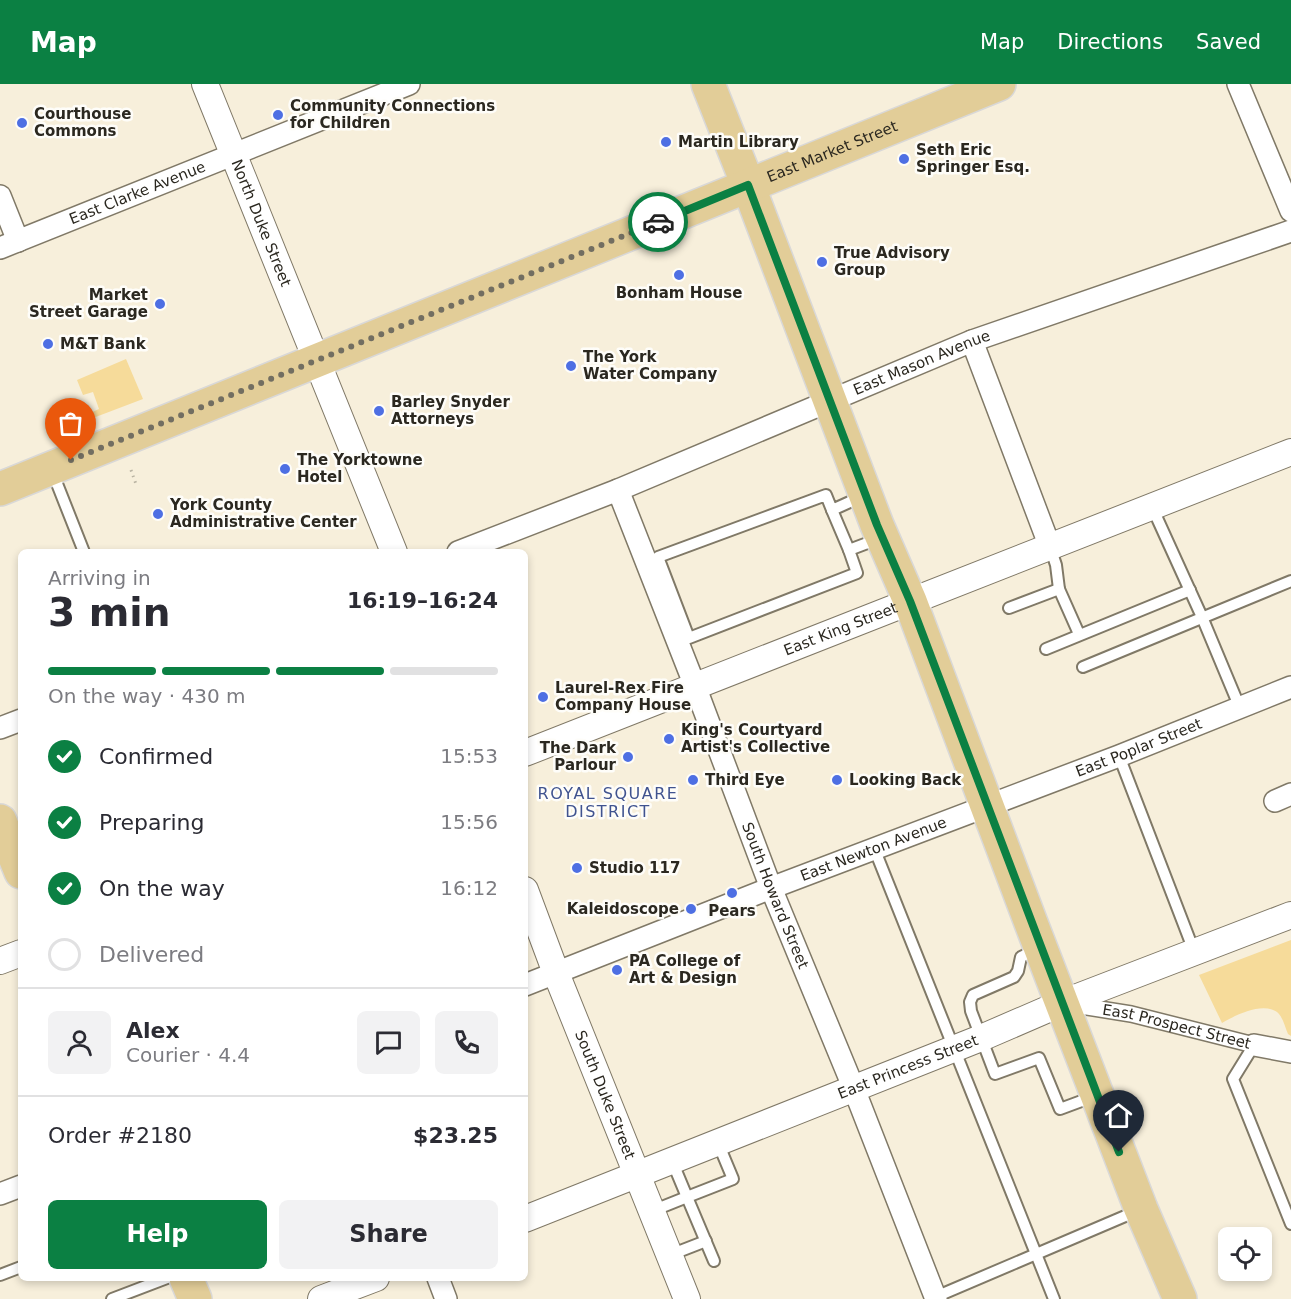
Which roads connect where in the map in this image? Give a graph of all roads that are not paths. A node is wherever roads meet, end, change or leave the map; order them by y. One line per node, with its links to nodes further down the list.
1 (205, 84): 6 (street, North Duke Street)
2 (409, 84): 6 (street, East Clarke Avenue)
3 (708, 84): 7 (main road)
4 (999, 84): 7 (main road, East Market Street)
5 (1238, 84): 9 (street)
6 (233, 154): 11 (street, East Clarke Avenue); 13 (street, North Duke Street)
7 (748, 185): 13 (main road, East Market Street); 14 (main road)
8 (0, 196): 11 (street)
9 (1291, 211)
10 (1291, 231): 12 (street, East Mason Avenue)
11 (9, 244)
12 (972, 341): 14 (street, East Mason Avenue); 23 (street)
13 (315, 362): 16 (main road, East Market Street); 25 (street)
14 (830, 400): 18 (street, East Mason Avenue); 19 (main road)
15 (1291, 452): 20 (street, East King Street)
16 (51, 468): 17 (main road, East Market Street); 24 (lane)
17 (0, 489)
18 (618, 490): 26 (street, East Mason Avenue); 37 (street, South Howard Street)
19 (866, 494): 21 (lane); 22 (main road)
20 (1152, 507): 23 (street, East King Street); 30 (lane)
21 (832, 510): 27 (lane); 27 (lane)
22 (883, 538): 27 (lane); 31 (main road)
23 (1050, 547): 29 (lane); 31 (street, East King Street)
24 (83, 549)
25 (393, 549)
26 (466, 549)
27 (849, 550)
28 (1291, 581): 33 (lane)
29 (1059, 589): 32 (lane); 34 (lane)
30 (1190, 590): 33 (lane); 34 (lane)
31 (910, 601): 37 (street, East King Street); 44 (main road)
32 (1009, 608)
33 (1202, 617): 36 (lane); 39 (lane)
34 (1079, 634): 35 (lane)
35 (1046, 649)
36 (1083, 667)
37 (695, 686): 42 (street, East King Street); 48 (street, South Howard Street)
38 (1291, 687): 39 (street, East Poplar Street)
39 (1240, 708): 43 (street, East Poplar Street)
40 (18, 721): 41 (street)
41 (0, 728)
42 (528, 752)
43 (1119, 756): 44 (street, East Poplar Street); 53 (lane)
44 (988, 805): 46 (street, East Newton Avenue); 51 (main road)
45 (0, 820): 47 (main road)
46 (874, 848): 48 (street, East Newton Avenue); 60 (lane)
47 (18, 865)
48 (771, 888): 55 (street, East Newton Avenue); 62 (street, South Howard Street)
49 (528, 898): 55 (street, South Duke Street)
50 (1291, 915): 53 (street, East Princess Street)
51 (1040, 948): 57 (main road); 58 (lane)
52 (18, 953): 54 (street)
53 (1195, 953): 57 (street, East Princess Street)
54 (0, 961)
55 (556, 973): 56 (street, East Newton Avenue); 66 (street, South Duke Street)
56 (528, 984)
57 (1062, 1003): 58 (street, East Princess Street); 59 (street, East Prospect Street); 63 (main road)
58 (981, 1038): 60 (street, East Princess Street); 63 (lane)
59 (1254, 1045): 61 (street, East Prospect Street); 73 (lane)
60 (954, 1049): 62 (street, East Princess Street); 75 (lane)
61 (1291, 1052)
62 (854, 1089): 64 (street, East Princess Street); 84 (street, South Howard Street)
63 (1097, 1095): 70 (main road)
64 (718, 1143): 65 (street, East Princess Street); 69 (lane)
65 (672, 1161): 66 (street, East Princess Street); 69 (lane)
66 (638, 1174): 71 (street, South Duke Street); 72 (street, East Princess Street)
67 (18, 1187): 68 (street)
68 (0, 1194)
69 (687, 1197): 71 (lane); 74 (lane)
70 (1141, 1209): 75 (lane); 91 (main road)
71 (652, 1211): 76 (street, South Duke Street)
72 (528, 1218)
73 (1291, 1224)
74 (706, 1241): 76 (lane); 77 (lane)
75 (1037, 1255): 84 (lane); 90 (lane)
76 (670, 1256): 89 (street, South Duke Street)
77 (714, 1261)
78 (18, 1268): 79 (lane)
79 (0, 1275)
80 (159, 1281): 85 (lane)
81 (187, 1281): 86 (main road)
82 (368, 1281): 87 (street)
83 (439, 1281): 88 (street)
84 (934, 1298)
85 (112, 1299)
86 (195, 1299)
87 (321, 1299)
88 (446, 1299)
89 (687, 1299)
90 (1054, 1299)
91 (1180, 1299)

